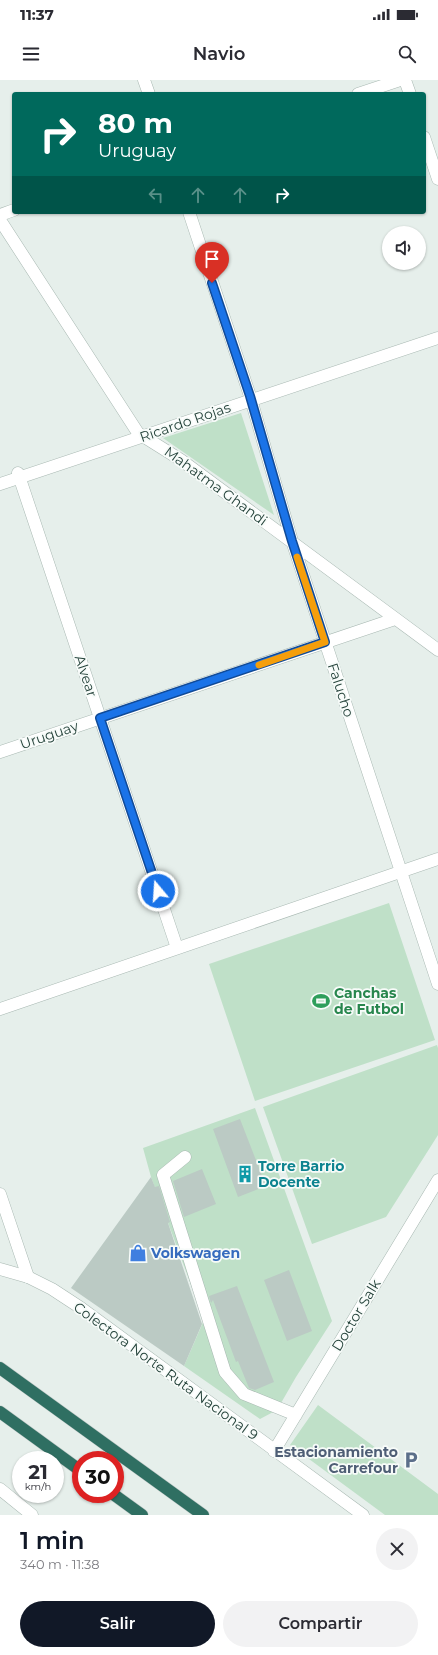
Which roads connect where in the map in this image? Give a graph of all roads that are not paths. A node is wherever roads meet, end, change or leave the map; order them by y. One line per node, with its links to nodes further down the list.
1 (144, 80): 4 (street)
2 (400, 80): 5 (street)
3 (405, 80): 6 (street)
4 (148, 92)
5 (364, 92)
6 (409, 92)
7 (426, 143): 8 (street)
8 (438, 179)
9 (12, 211): 11 (street)
10 (190, 214): 15 (street, Falucho)
11 (0, 215)
12 (0, 220): 16 (street, Mahatma Ghandi)
13 (438, 333): 15 (street, Ricardo Rojas)
14 (438, 338): 15 (street, Ricardo Rojas)
15 (251, 398): 16 (street, Ricardo Rojas); 20 (street, Falucho)
16 (141, 435): 17 (street, Ricardo Rojas); 20 (street, Mahatma Ghandi)
17 (19, 475): 18 (street, Ricardo Rojas); 19 (street, Ricardo Rojas); 24 (street, Alvear)
18 (0, 479)
19 (0, 484)
20 (292, 541): 21 (street, Mahatma Ghandi); 22 (street, Falucho)
21 (395, 619): 22 (street, Uruguay); 23 (street, Mahatma Ghandi)
22 (325, 642): 24 (street, Uruguay); 27 (street, Falucho)
23 (438, 650)
24 (100, 718): 25 (street, Uruguay); 28 (street, Alvear)
25 (0, 752)
26 (438, 859): 27 (street)
27 (401, 871): 28 (street); 29 (street, Falucho)
28 (177, 948): 30 (street)
29 (438, 984)
30 (0, 1008)
31 (185, 1157): 38 (street)
32 (438, 1180): 38 (street, Doctor Salk)
33 (0, 1194): 35 (street)
34 (0, 1270): 35 (street, Colectora Norte Ruta Nacional 9)
35 (28, 1277): 39 (street, Colectora Norte Ruta Nacional 9)
36 (0, 1368): 45 (highway)
37 (0, 1412): 40 (highway)
38 (296, 1415): 39 (street, Doctor Salk)
39 (274, 1451): 46 (street, Colectora Norte Ruta Nacional 9)
40 (72, 1464)
41 (0, 1489): 43 (street)
42 (124, 1502): 44 (highway)
43 (28, 1514)
44 (142, 1515)
45 (203, 1515)
46 (363, 1515)

